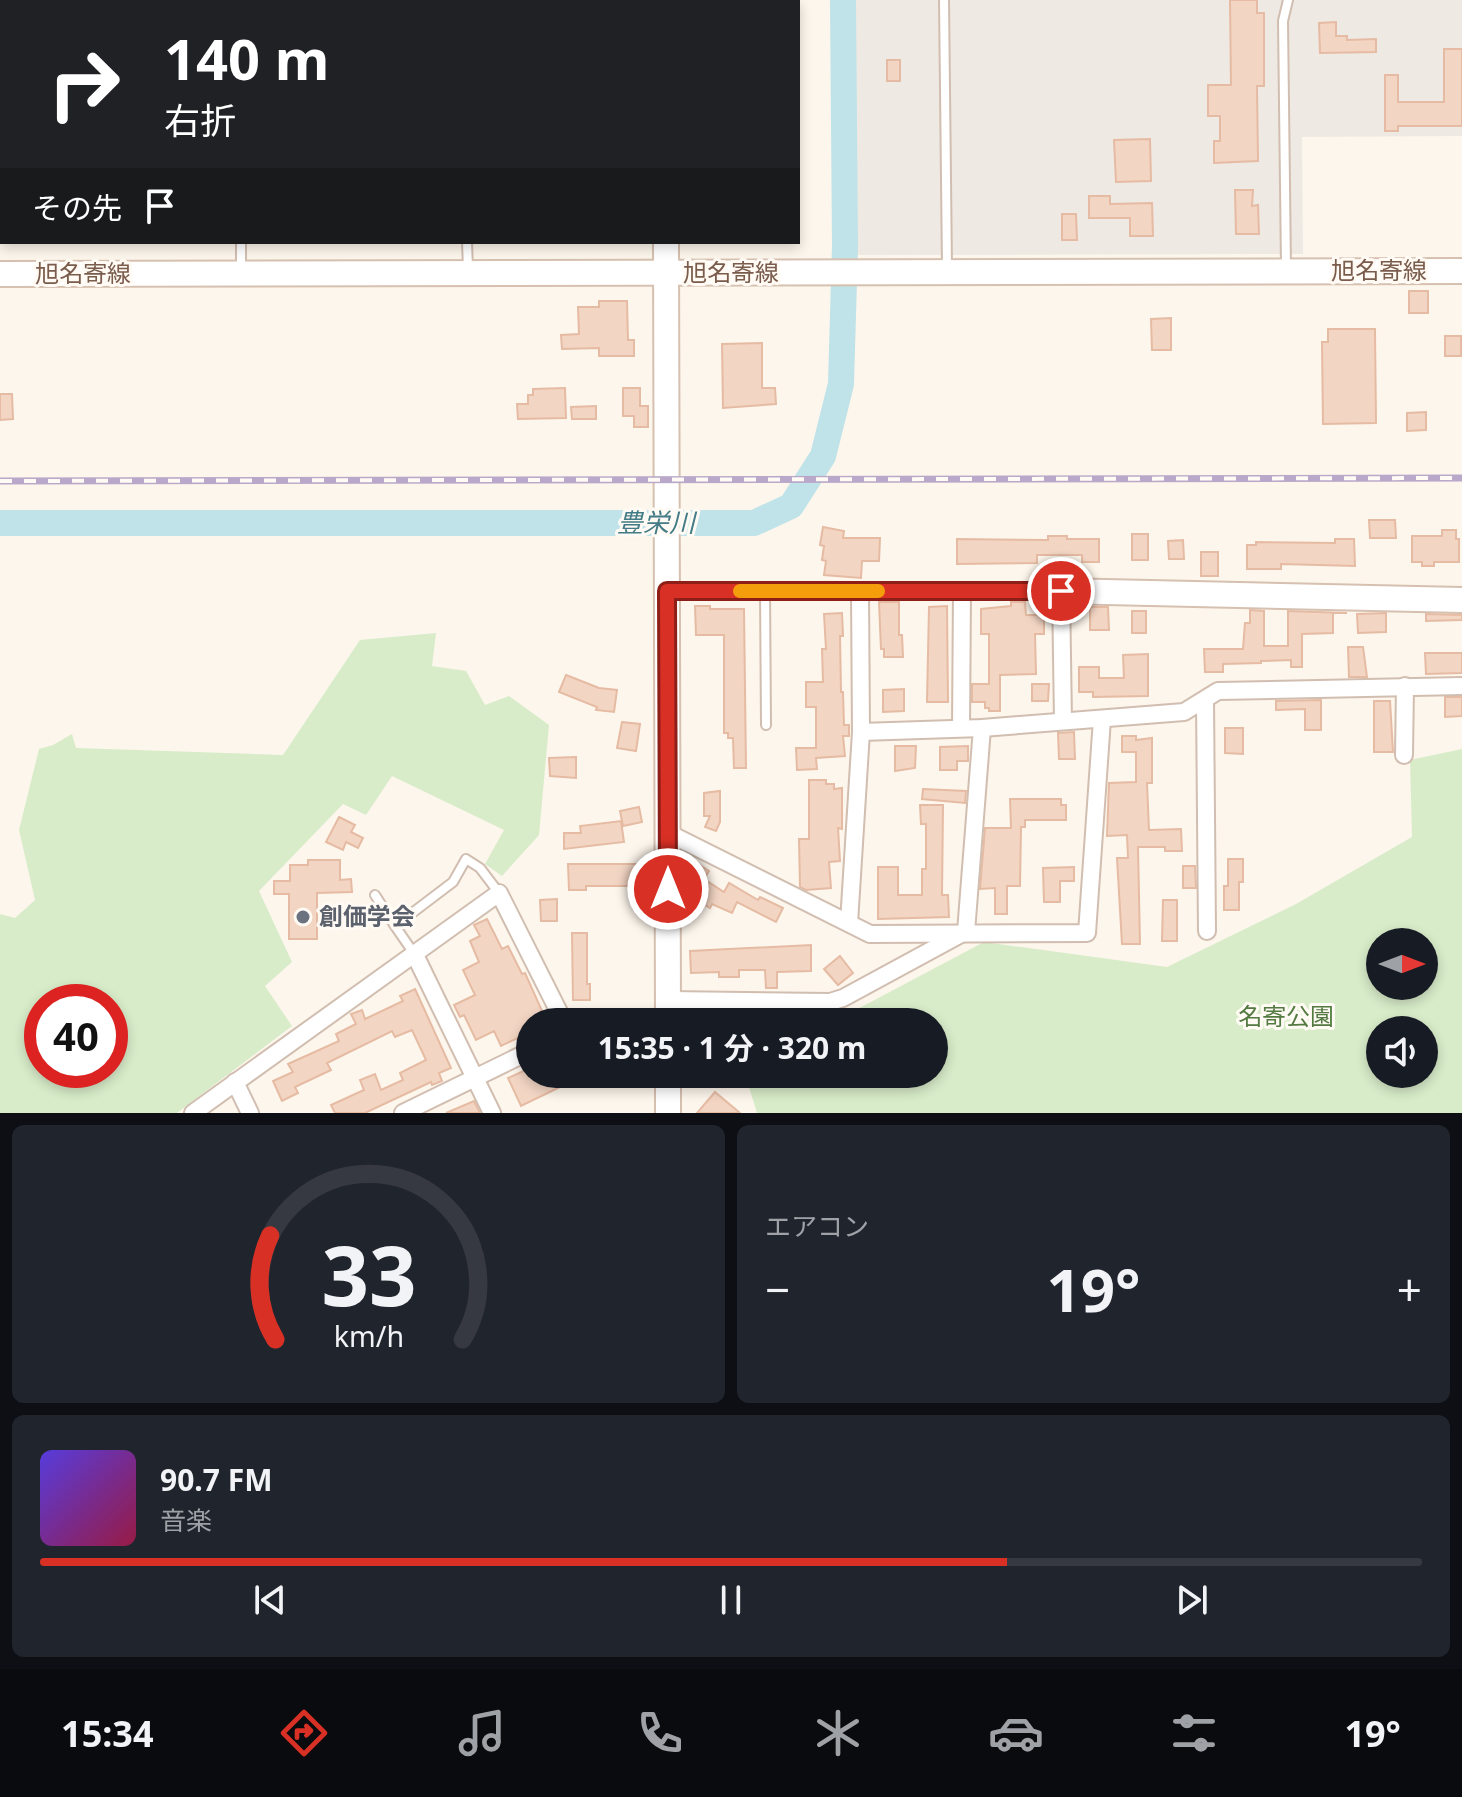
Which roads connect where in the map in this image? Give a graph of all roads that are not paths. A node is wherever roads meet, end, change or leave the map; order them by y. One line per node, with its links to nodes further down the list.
1 (944, 0): 9 (lane)
2 (1288, 0): 7 (lane)
3 (241, 244): 11 (lane)
4 (467, 244): 12 (lane)
5 (666, 244): 8 (main road)
6 (1462, 271): 7 (main road, 旭名寄線)
7 (1286, 272): 9 (main road, 旭名寄線)
8 (666, 273): 9 (main road, 旭名寄線); 12 (main road, 旭名寄線); 13 (main road)
9 (947, 273)
10 (0, 274): 11 (main road, 旭名寄線)
11 (241, 274): 12 (main road, 旭名寄線)
12 (468, 274)
13 (667, 591): 14 (street); 29 (main road)
14 (765, 591): 15 (street); 24 (lane)
15 (860, 591): 17 (street); 27 (street)
16 (1061, 591): 17 (street); 18 (main road); 23 (street)
17 (962, 592): 25 (street)
18 (1462, 600)
19 (1405, 686): 20 (street); 21 (street); 28 (street)
20 (1462, 686)
21 (1205, 700): 22 (street); 34 (street)
22 (1102, 719): 23 (street); 35 (street)
23 (1063, 721): 26 (street)
24 (766, 725)
25 (961, 728): 26 (street); 27 (street)
26 (982, 728): 35 (street)
27 (861, 732): 32 (street)
28 (1404, 755)
29 (668, 833): 32 (street); 38 (main road)
30 (499, 893): 33 (lane); 36 (street); 37 (street)
31 (375, 895): 33 (lane)
32 (849, 923): 35 (street)
33 (395, 926): 36 (lane)
34 (1207, 931)
35 (966, 932): 39 (street)
36 (415, 955): 41 (street); 42 (street)
37 (557, 1008)
38 (668, 1008)
39 (722, 1008)
40 (516, 1058): 41 (street)
41 (475, 1078): 46 (street); 47 (street)
42 (235, 1082): 44 (street); 45 (street)
43 (668, 1088): 48 (main road)
44 (193, 1113)
45 (250, 1113)
46 (403, 1113)
47 (492, 1113)
48 (668, 1113)

